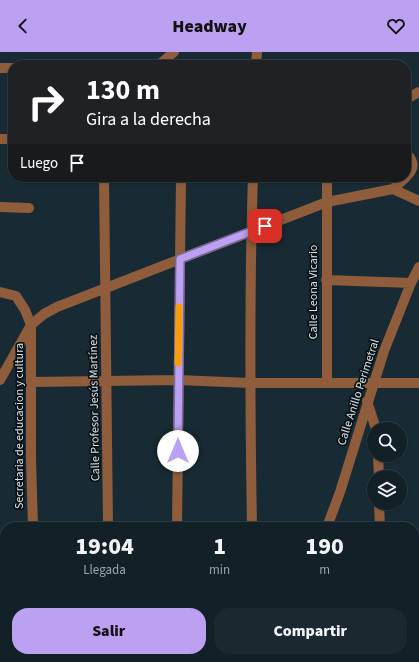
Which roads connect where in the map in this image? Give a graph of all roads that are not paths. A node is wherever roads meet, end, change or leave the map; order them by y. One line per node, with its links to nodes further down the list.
1 (174, 52): 2 (street)
2 (165, 60)
3 (411, 158): 4 (street)
4 (411, 172)
5 (104, 182): 20 (street, Calle Profesor Jesús Martínez)
6 (181, 182): 16 (street)
7 (252, 182): 15 (street)
8 (327, 182): 12 (street, Calle Leona Vicario)
9 (401, 182): 10 (street)
10 (393, 189): 11 (street); 12 (street)
11 (419, 200)
12 (326, 202): 15 (street); 18 (street, Calle Leona Vicario)
13 (0, 207): 14 (street)
14 (29, 208)
15 (251, 232): 16 (street); 27 (street)
16 (180, 259): 20 (street); 24 (street)
17 (419, 267): 19 (street, Calle Anillo Perimetral)
18 (326, 280): 19 (street); 28 (street, Calle Leona Vicario)
19 (411, 282): 29 (street, Calle Anillo Perimetral)
20 (106, 288): 22 (street); 26 (street, Calle Profesor Jesús Martínez)
21 (0, 292): 22 (street)
22 (31, 325): 23 (street); 25 (street, Secretaria de educacion y cultura)
23 (0, 380)
24 (178, 380): 26 (street); 27 (street); 36 (street)
25 (31, 382): 26 (street); 34 (street, Secretaria de educacion y cultura)
26 (106, 382): 35 (street, Calle Profesor Jesús Martínez)
27 (250, 382): 28 (street); 37 (street)
28 (327, 382): 29 (street)
29 (373, 382): 30 (street); 31 (street, Calle Anillo Perimetral)
30 (419, 383)
31 (367, 401): 32 (street); 38 (street, Calle Anillo Perimetral)
32 (374, 422)
33 (380, 510): 39 (street)
34 (33, 522)
35 (108, 522)
36 (177, 522)
37 (252, 522)
38 (329, 522)
39 (380, 522)

